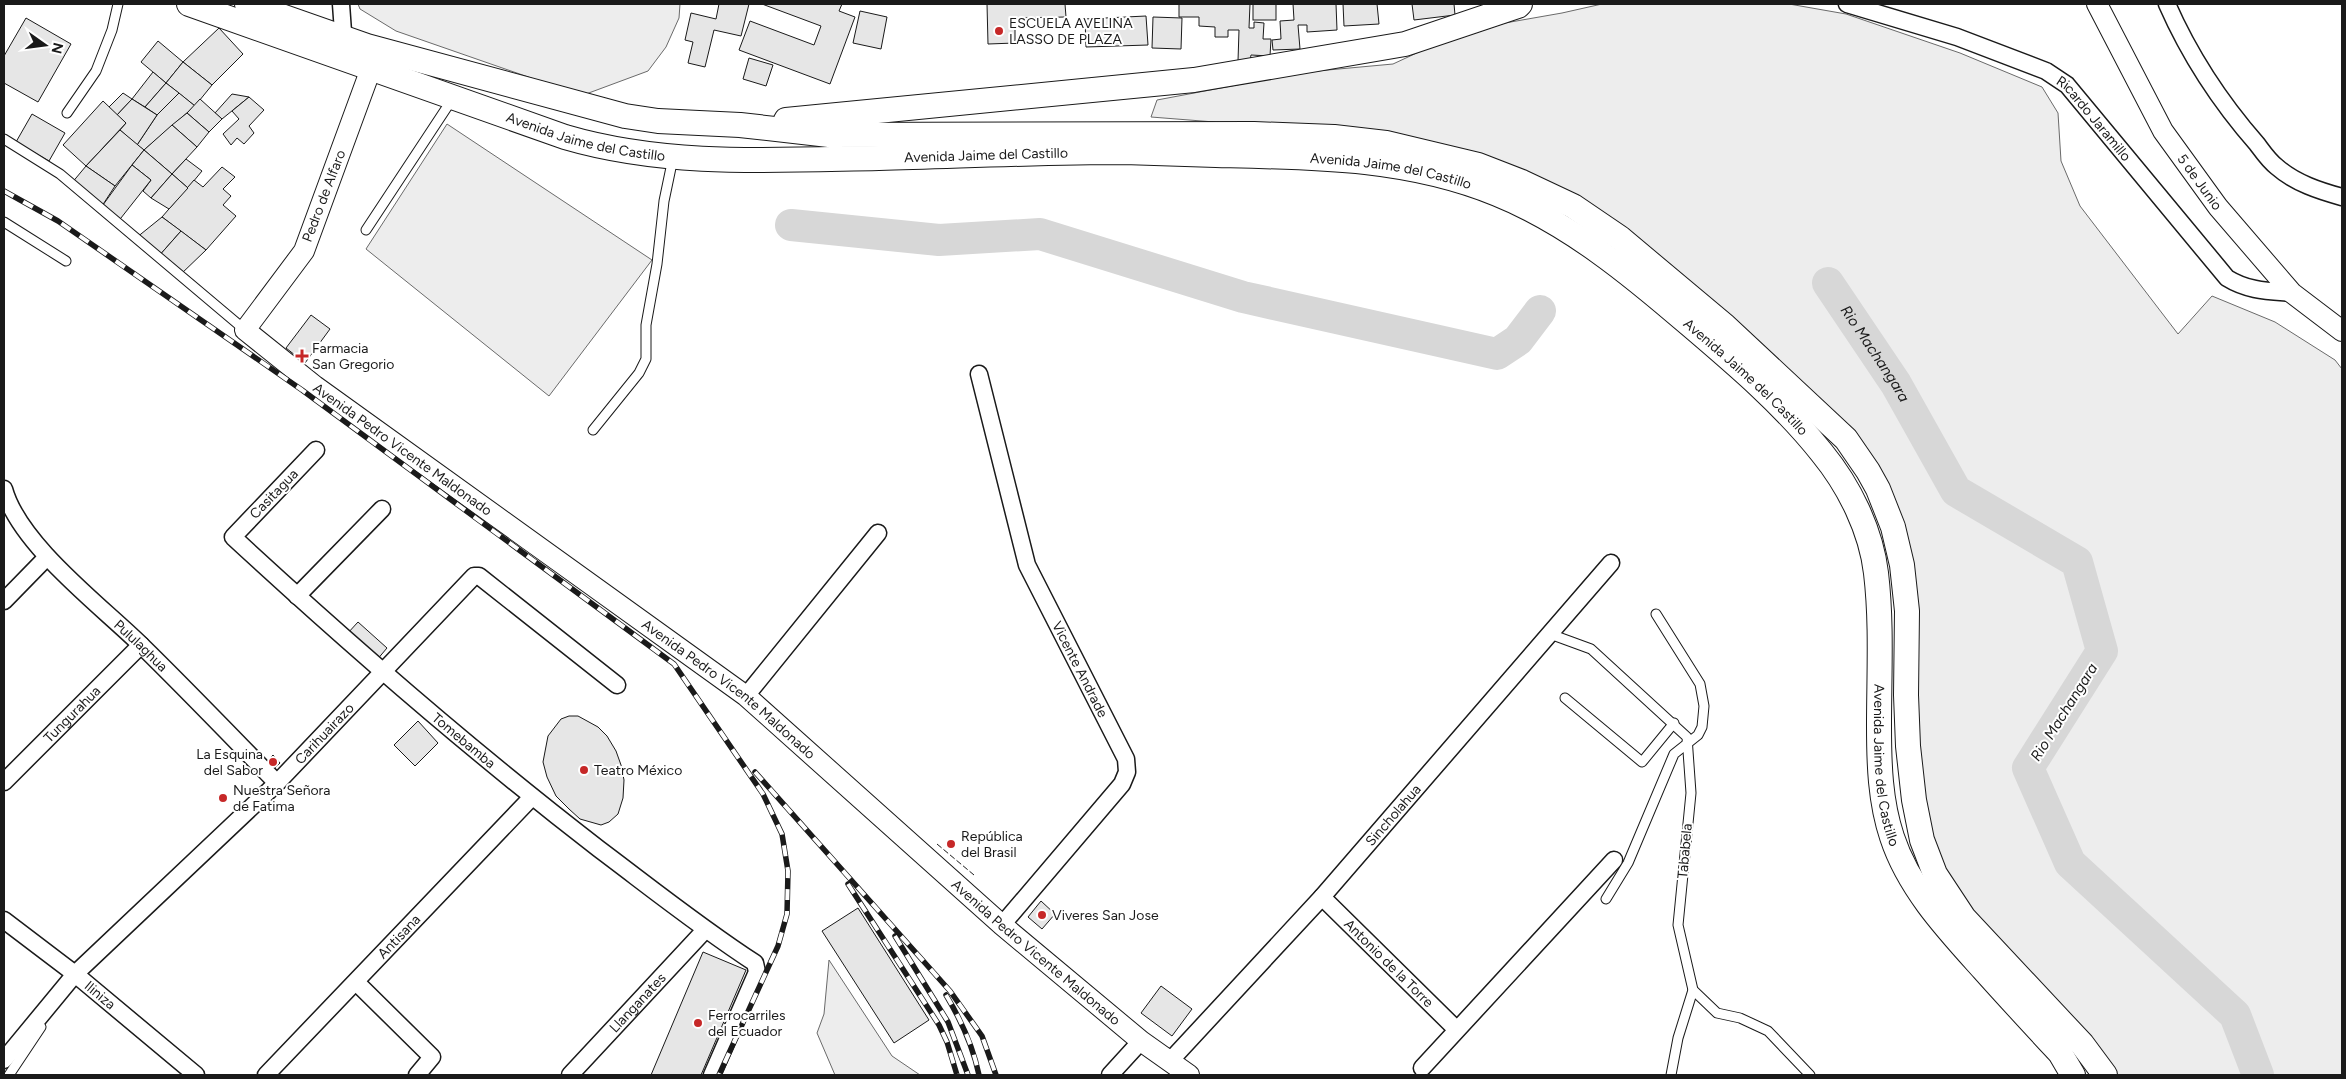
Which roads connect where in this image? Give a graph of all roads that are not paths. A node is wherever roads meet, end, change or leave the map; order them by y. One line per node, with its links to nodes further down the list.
1 (118, 4): 12 (lane)
2 (189, 4): 8 (main road, Avenida Jaime del Castillo)
3 (341, 4): 9 (street)
4 (1520, 4): 13 (main road)
5 (1847, 4): 20 (street, Ricardo Jaramillo)
6 (2097, 4): 20 (street, 5 de Junio)
7 (2167, 4): 16 (street)
8 (245, 10): 9 (main road, Avenida Jaime del Castillo)
9 (344, 48): 10 (main road, Avenida Jaime del Castillo)
10 (375, 59): 11 (main road, Avenida Jaime del Castillo); 13 (main road, Avenida Jaime del Castillo); 21 (street, Pedro de Alfaro)
11 (453, 98): 15 (main road, Avenida Jaime del Castillo); 18 (lane)
12 (67, 113)
13 (740, 125): 71 (main road, Avenida Jaime del Castillo)
14 (4, 140): 21 (lane)
15 (673, 157): 24 (lane); 70 (main road, Avenida Jaime del Castillo)
16 (2342, 197)
17 (4, 222): 19 (lane)
18 (366, 230)
19 (66, 261)
20 (2292, 293): 22 (street, 5 de Junio)
21 (245, 330): 39 (street, Avenida Pedro Vicente Maldonado)
22 (2342, 331)
23 (979, 374): 50 (street, Vicente Andrade)
24 (593, 430)
25 (316, 450): 29 (street, Casitagua)
26 (5, 501): 30 (street, Pululaghua)
27 (382, 509): 32 (street)
28 (878, 533): 39 (street)
29 (233, 538): 32 (street, Tomebamba)
30 (47, 557): 33 (street); 36 (street, Pululaghua)
31 (1611, 563): 35 (street, Sincholahua)
32 (297, 596): 37 (street, Tomebamba)
33 (4, 601)
34 (1656, 614): 42 (lane)
35 (1550, 634): 41 (lane); 47 (street, Sincholahua)
36 (141, 645): 43 (street, Tungurahua); 44 (street, Pululaghua)
37 (384, 672): 38 (street, Carihuairazo); 44 (street, Carihuairazo); 45 (street, Tomebamba)
38 (617, 685)
39 (746, 696): 50 (street, Avenida Pedro Vicente Maldonado)
40 (1565, 698): 41 (lane)
41 (1674, 723): 42 (lane)
42 (1689, 742): 48 (lane); 54 (lane, Tababela)
43 (4, 782)
44 (278, 783): 52 (street, Carihuairazo)
45 (532, 797): 51 (street, Tomebamba); 53 (street, Antisana)
46 (1614, 860): 55 (street)
47 (1322, 897): 55 (street, Antonio de la Torre); 58 (street, Sincholahua)
48 (1606, 899)
49 (4, 920): 52 (street, Iliniza)
50 (1002, 925): 56 (street, Avenida Pedro Vicente Maldonado)
51 (705, 930): 64 (street, Llanganates); 65 (street, Tomebamba)
52 (75, 974): 57 (street, Carihuairazo); 60 (lane); 61 (street, Iliniza)
53 (356, 982): 62 (street, Antisana); 63 (street)
54 (1693, 990): 68 (lane); 69 (lane)
55 (1456, 1029): 59 (street)
56 (1141, 1040): 58 (street, Avenida Pedro Vicente Maldonado); 66 (street)
57 (4, 1060)
58 (1170, 1061): 67 (street, Avenida Pedro Vicente Maldonado)
59 (1422, 1068)
60 (9, 1075)
61 (196, 1075)
62 (266, 1075)
63 (417, 1075)
64 (570, 1075)
65 (712, 1075)
66 (1110, 1075)
67 (1188, 1075)
68 (1671, 1075)
69 (1810, 1075)
70 (2073, 1075)
71 (2105, 1075)

